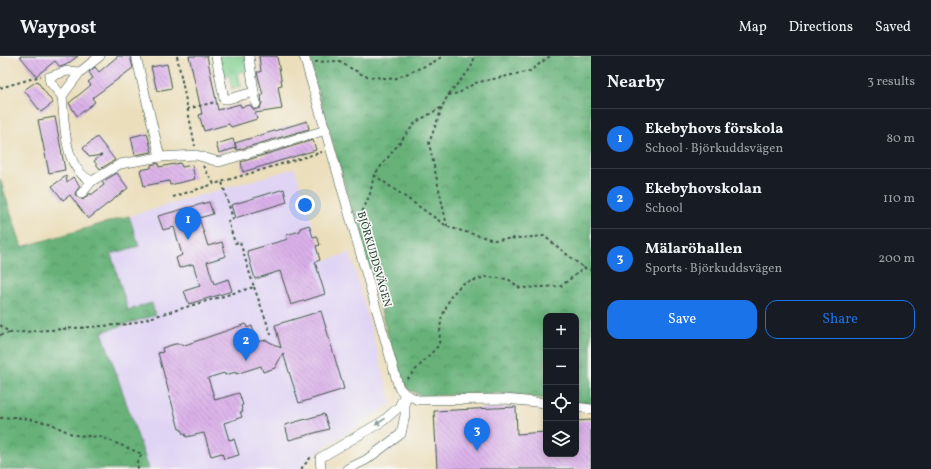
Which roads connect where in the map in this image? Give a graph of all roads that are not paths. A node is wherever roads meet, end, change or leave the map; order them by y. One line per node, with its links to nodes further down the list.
1 (100, 56): 6 (street)
2 (136, 56): 11 (street)
3 (216, 56): 7 (street)
4 (249, 56): 7 (street)
5 (305, 59): 10 (street, BJÖRKUDDSVÄGEN)
6 (80, 72): 8 (street); 8 (street)
7 (254, 92): 9 (street)
8 (62, 96): 12 (street)
9 (256, 104)
10 (321, 131): 11 (street); 14 (street, BJÖRKUDDSVÄGEN)
11 (160, 157): 12 (street)
12 (92, 181): 13 (street)
13 (81, 194)
14 (402, 391): 15 (street); 18 (street, one-way to 18); 19 (street, BJÖRKUDDSVÄGEN)
15 (543, 403)
16 (579, 407): 17 (street)
17 (591, 409)
18 (321, 469)
19 (347, 469)

